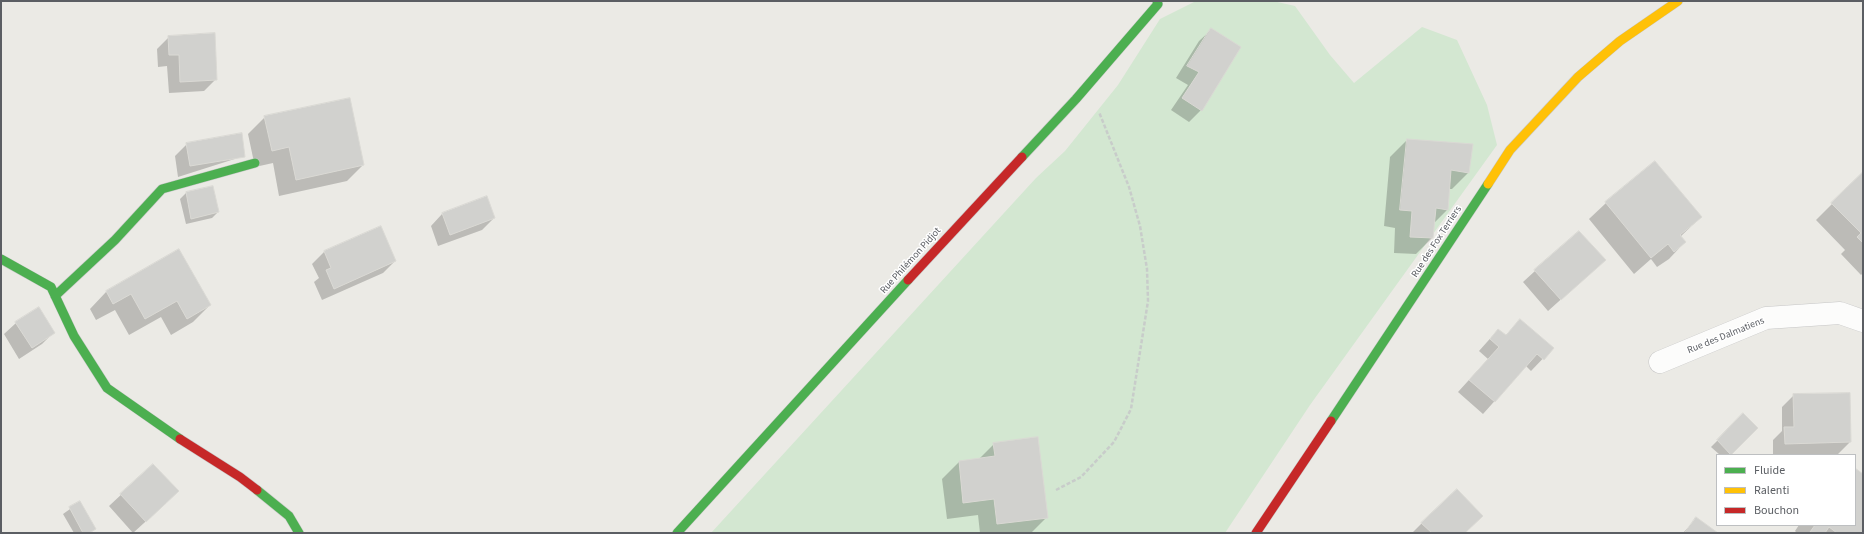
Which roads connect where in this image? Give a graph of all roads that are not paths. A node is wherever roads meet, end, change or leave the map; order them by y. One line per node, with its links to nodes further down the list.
1 (1157, 1): 9 (street, Rue Philémon Pidjot)
2 (1678, 1): 10 (street, Rue des Fox Terriers)
3 (256, 163): 5 (street)
4 (1, 259): 5 (street)
5 (55, 296): 8 (street)
6 (1863, 321): 7 (street, Rue des Dalmatiens)
7 (1660, 362)
8 (299, 533)
9 (677, 533)
10 (1256, 533)

